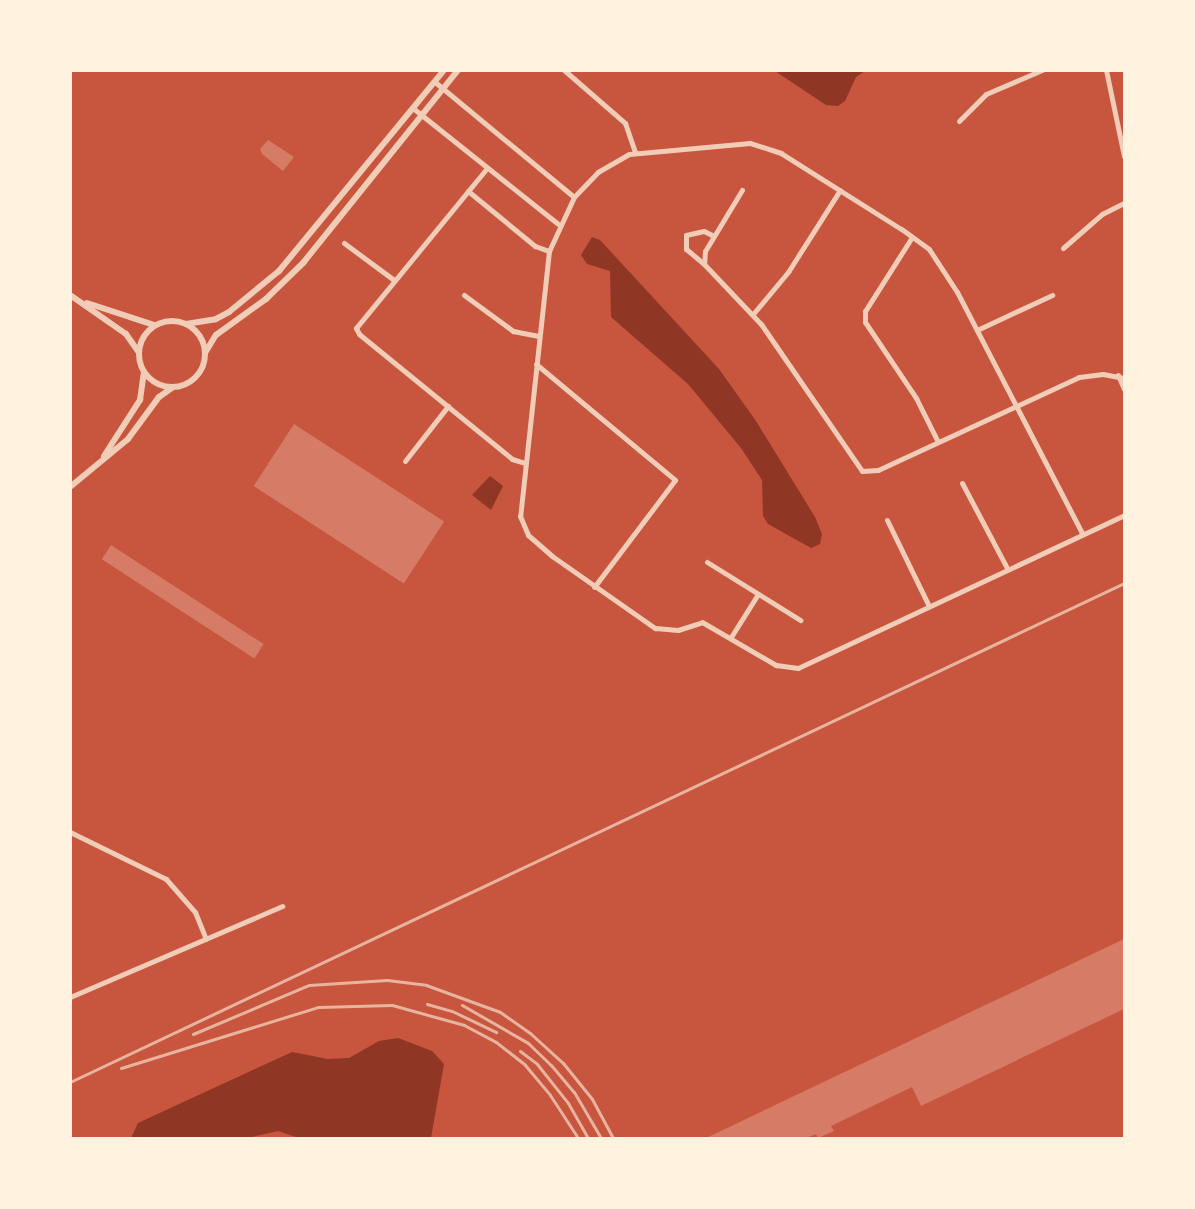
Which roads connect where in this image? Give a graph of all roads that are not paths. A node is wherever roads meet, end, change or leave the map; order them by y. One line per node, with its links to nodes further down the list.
1 (444, 70): 6 (street)
2 (458, 70): 7 (street)
3 (564, 70): 11 (street)
4 (1042, 70): 10 (street)
5 (1106, 70): 12 (street)
6 (435, 82): 7 (street); 8 (street)
7 (443, 89): 9 (street); 17 (street)
8 (414, 108): 9 (street); 32 (street)
9 (422, 116): 13 (street); 37 (street)
10 (959, 121)
11 (635, 152): 15 (street); 17 (street)
12 (1125, 156)
13 (488, 168): 16 (street); 19 (street)
14 (742, 190): 20 (street)
15 (840, 190): 21 (street); 31 (street)
16 (468, 191): 24 (street); 26 (street)
17 (574, 197): 19 (street)
18 (1125, 203): 23 (street)
19 (558, 224): 24 (street)
20 (714, 237): 25 (street); 25 (street)
21 (912, 237): 34 (street); 46 (street)
22 (344, 243): 26 (street)
23 (1063, 248)
24 (549, 250): 35 (street)
25 (704, 264): 31 (street)
26 (394, 280): 45 (street)
27 (70, 295): 30 (street)
28 (464, 295): 35 (street)
29 (1052, 295): 34 (street)
30 (78, 300): 33 (street); 36 (street)
31 (753, 314): 46 (street)
32 (186, 324): 33 (street); 37 (street)
33 (154, 326): 36 (street)
34 (977, 330): 44 (street)
35 (539, 336): 38 (street)
36 (138, 351): 39 (street)
37 (205, 353): 42 (street)
38 (536, 364): 49 (street); 57 (street)
39 (144, 372): 42 (street); 48 (street)
40 (1118, 375): 41 (street); 43 (street); 44 (street)
41 (1125, 378)
42 (172, 387): 48 (street)
43 (1125, 389)
44 (1016, 405): 46 (street); 54 (street)
45 (448, 406): 47 (street); 49 (street)
46 (938, 441)
47 (405, 461)
48 (99, 463): 51 (street)
49 (525, 463): 57 (street)
50 (963, 483): 56 (street)
51 (70, 487)
52 (1125, 515): 54 (street)
53 (887, 520): 59 (street)
54 (1082, 533): 56 (street)
55 (707, 562): 58 (street)
56 (1006, 568): 59 (street)
57 (594, 587): 61 (street)
58 (758, 594): 60 (street); 61 (street)
59 (928, 604): 61 (street)
60 (800, 620)
61 (731, 637)
62 (70, 832): 64 (street)
63 (282, 906): 64 (street)
64 (206, 939): 65 (street)
65 (70, 997)

